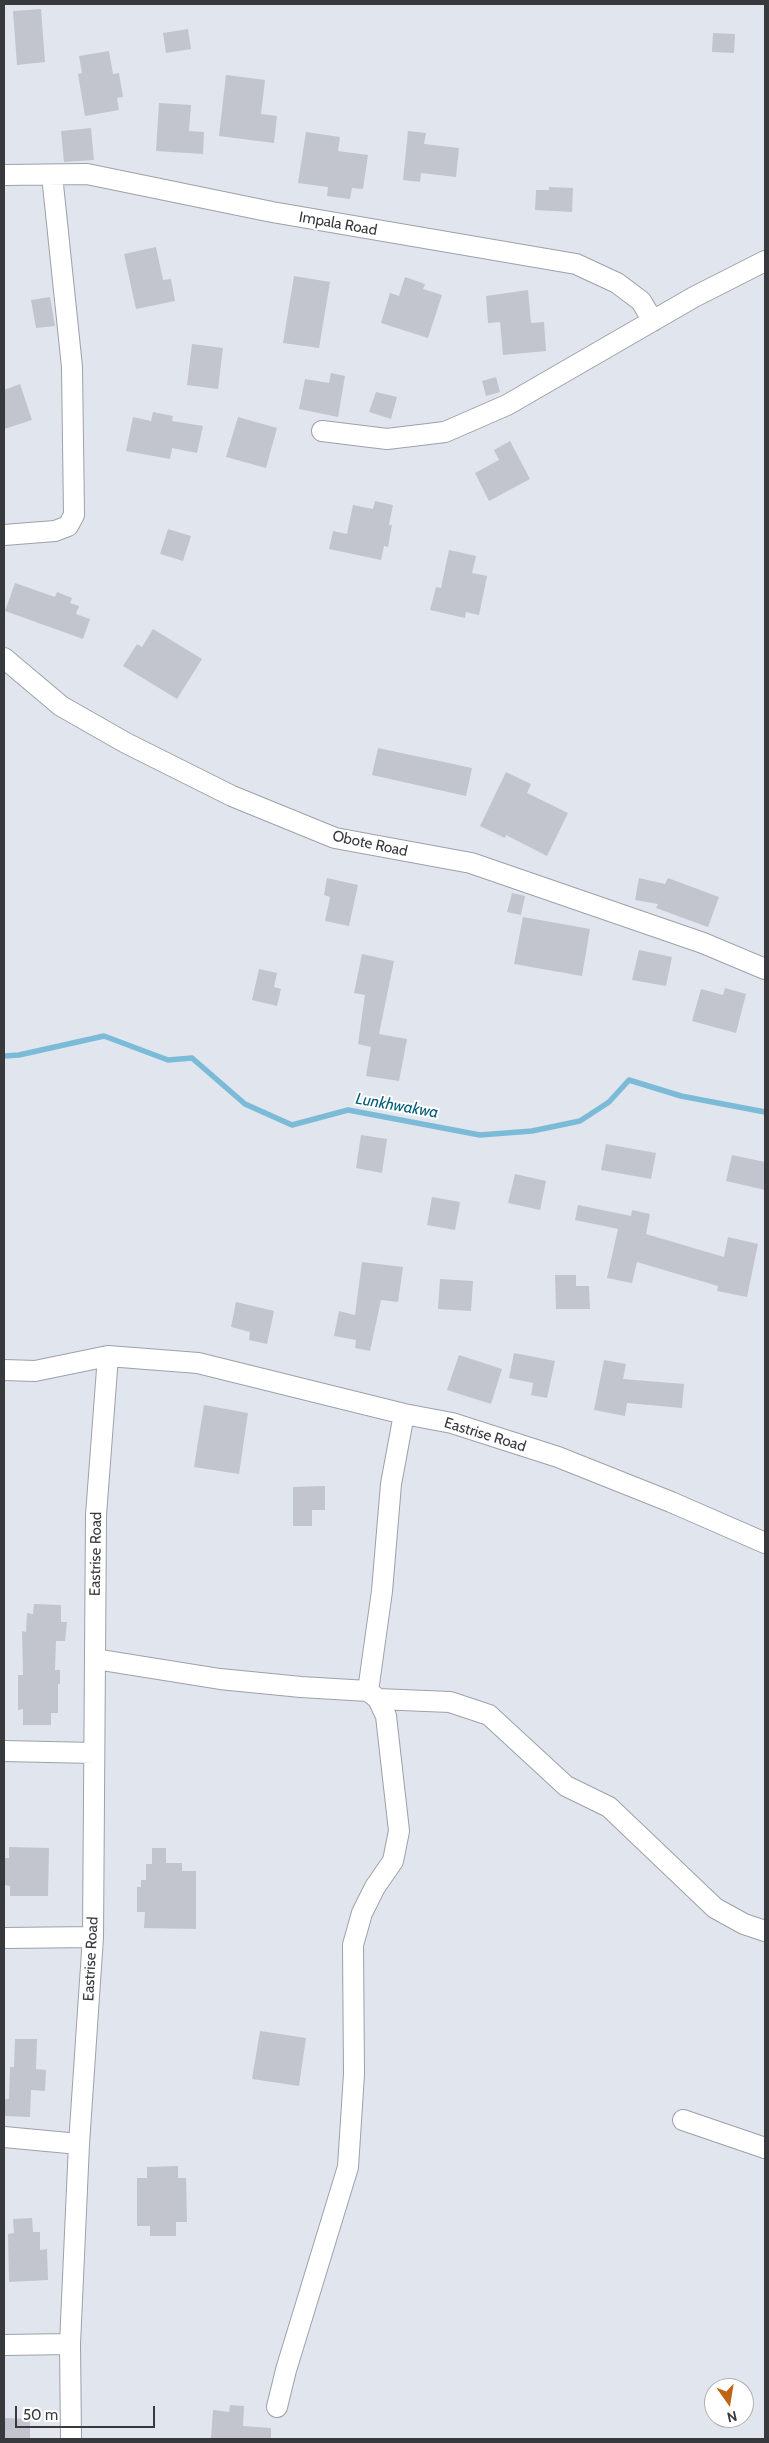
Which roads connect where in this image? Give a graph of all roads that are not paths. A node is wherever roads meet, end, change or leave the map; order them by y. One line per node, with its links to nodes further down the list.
1 (52, 175): 2 (street, Impala Road); 4 (street, Impala Road); 6 (street)
2 (4, 176)
3 (765, 261): 4 (street)
4 (653, 321): 5 (street)
5 (322, 431)
6 (4, 535)
7 (4, 658): 8 (street, Obote Road)
8 (765, 968)
9 (108, 1356): 10 (street); 11 (street, Eastrise Road); 13 (street, Eastrise Road)
10 (4, 1370)
11 (404, 1414): 12 (street, Eastrise Road); 14 (street)
12 (765, 1543)
13 (95, 1659): 14 (street); 16 (street, Eastrise Road)
14 (373, 1695): 17 (street); 26 (street)
15 (4, 1751): 16 (street)
16 (94, 1753): 18 (street, Eastrise Road)
17 (765, 1931)
18 (93, 1937): 19 (street); 22 (street, Eastrise Road)
19 (4, 1938)
20 (683, 2120): 23 (street)
21 (4, 2137): 22 (street)
22 (79, 2144): 24 (street, Eastrise Road)
23 (765, 2148)
24 (70, 2344): 25 (street); 27 (street, Eastrise Road)
25 (4, 2346)
26 (277, 2407)
27 (72, 2439)

